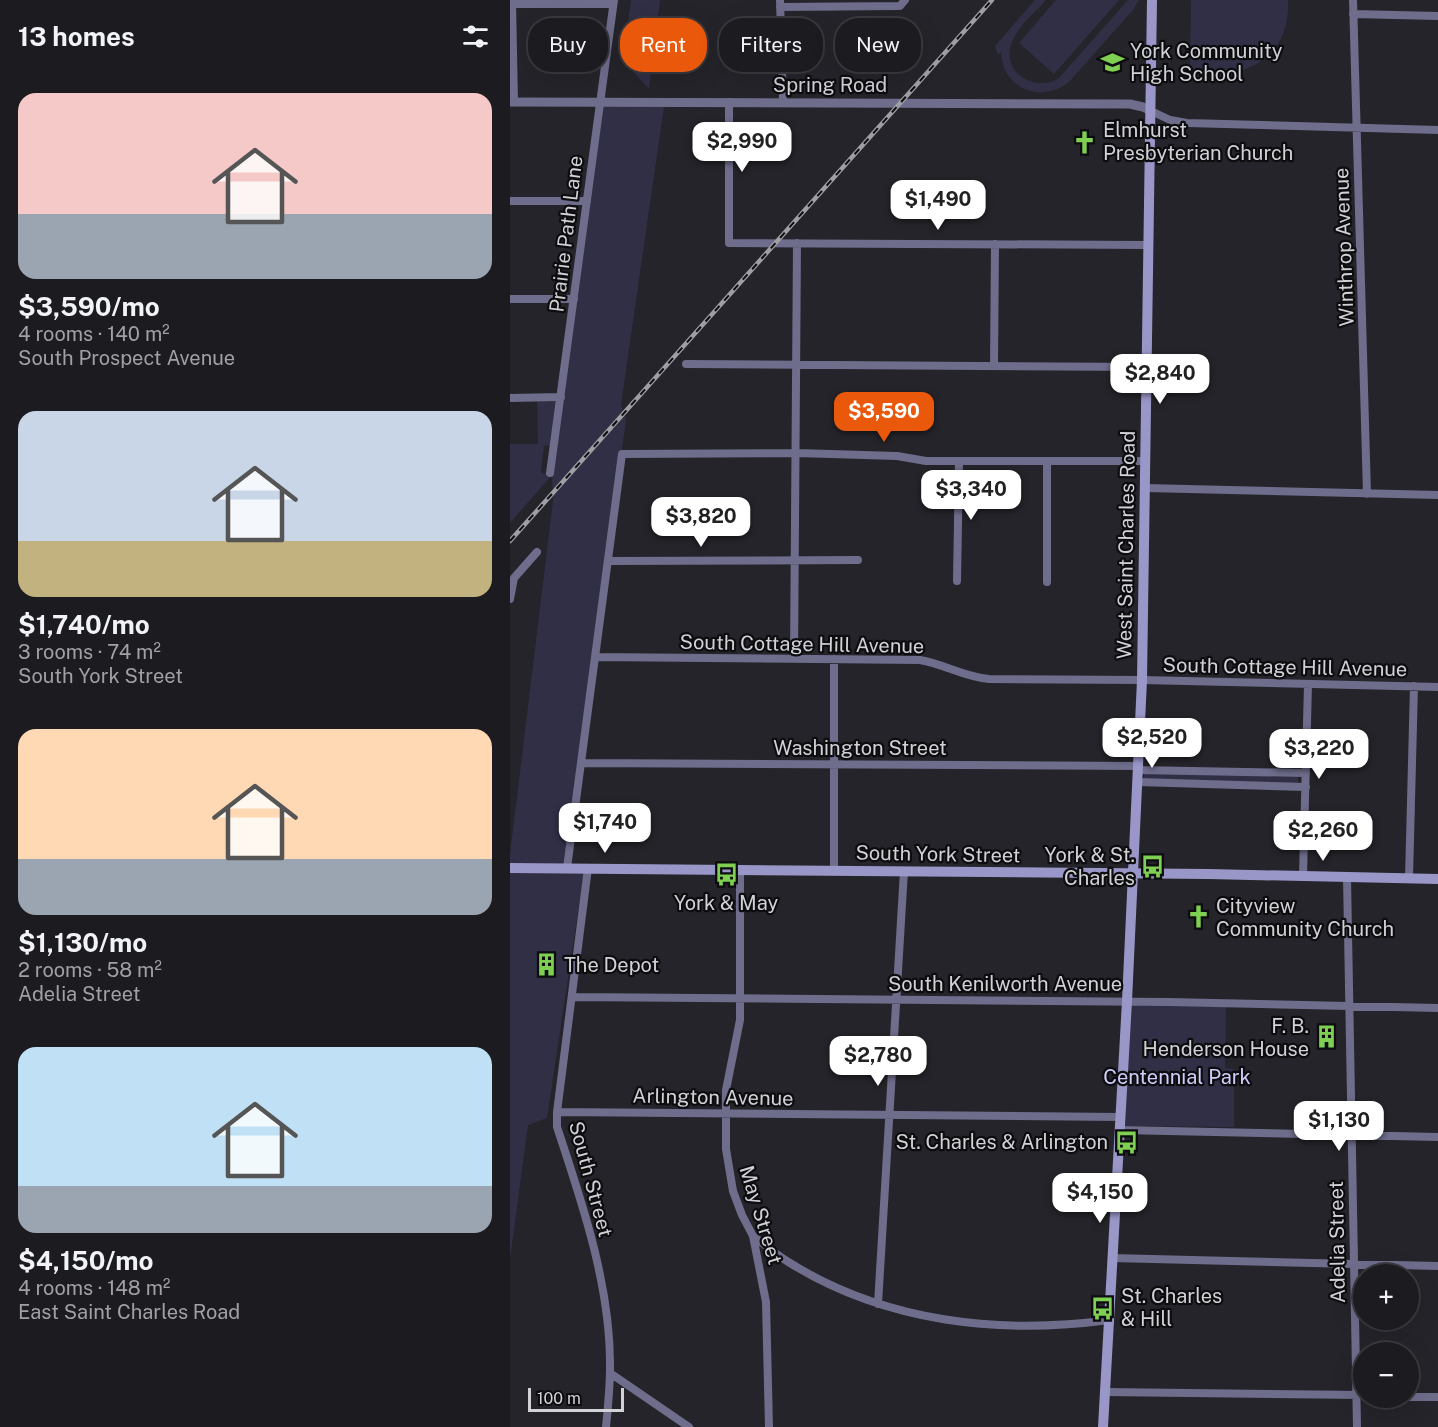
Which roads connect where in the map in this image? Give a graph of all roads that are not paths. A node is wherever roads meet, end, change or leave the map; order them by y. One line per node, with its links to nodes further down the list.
1 (905, 0): 6 (street)
2 (1152, 0): 13 (main road, West Saint Charles Road)
3 (1353, 0): 7 (street, Winthrop Avenue)
4 (614, 2): 5 (street); 11 (street, Prairie Path Lane)
5 (511, 3): 9 (street)
6 (780, 4): 12 (street)
7 (1353, 14): 8 (street); 14 (street, Winthrop Avenue)
8 (1438, 16)
9 (512, 102): 11 (street, Spring Road)
10 (729, 102): 11 (street, Spring Road); 12 (street, Spring Road); 18 (street)
11 (600, 103): 17 (street, Prairie Path Lane)
12 (783, 103): 13 (street, Spring Road)
13 (1149, 110): 14 (street); 20 (main road, West Saint Charles Road)
14 (1357, 126): 15 (street); 35 (street, Winthrop Avenue)
15 (1438, 130)
16 (510, 201): 17 (street)
17 (587, 201): 22 (street, Prairie Path Lane)
18 (797, 243): 19 (street); 24 (street)
19 (995, 244): 20 (street); 25 (street)
20 (1148, 245): 26 (main road, West Saint Charles Road)
21 (510, 299): 22 (street)
22 (574, 299): 28 (street, Prairie Path Lane)
23 (686, 364): 24 (street)
24 (797, 365): 25 (street); 29 (street)
25 (994, 366): 26 (street)
26 (1146, 367): 32 (main road, West Saint Charles Road)
27 (510, 398): 28 (street)
28 (561, 398): 33 (street, Prairie Path Lane)
29 (797, 453): 30 (street); 39 (street); 40 (street)
30 (959, 461): 31 (street); 41 (street)
31 (1047, 461): 32 (street); 42 (street)
32 (1145, 461): 34 (main road, West Saint Charles Road)
33 (550, 473)
34 (1145, 488): 35 (street); 47 (main road, West Saint Charles Road)
35 (1367, 494): 36 (street)
36 (1438, 495)
37 (537, 552): 43 (street)
38 (858, 560): 40 (street)
39 (608, 561): 40 (street); 44 (street)
40 (795, 561): 45 (street)
41 (957, 581)
42 (1047, 582)
43 (510, 598)
44 (595, 657): 45 (street, South Cottage Hill Avenue); 51 (street)
45 (794, 659): 46 (street, South Cottage Hill Avenue)
46 (834, 659): 47 (street, South Cottage Hill Avenue); 52 (street)
47 (1142, 680): 48 (street, South Cottage Hill Avenue); 53 (main road, West Saint Charles Road)
48 (1308, 684): 49 (street, South Cottage Hill Avenue); 54 (street)
49 (1414, 686): 50 (street, South Cottage Hill Avenue); 66 (street)
50 (1438, 687)
51 (581, 763): 52 (street, Washington Street); 58 (street)
52 (834, 765): 53 (street, Washington Street); 61 (street)
53 (1138, 768): 54 (street, Washington Street); 55 (main road, West Saint Charles Road)
54 (1306, 773): 56 (street)
55 (1138, 782): 56 (street); 63 (main road, West Saint Charles Road)
56 (1306, 787): 64 (street)
57 (510, 868): 58 (main road, South York Street)
58 (567, 868): 59 (main road, South York Street)
59 (588, 868): 60 (main road, South York Street); 68 (street, South Street)
60 (740, 869): 61 (main road, South York Street); 69 (street, May Street)
61 (834, 870): 62 (main road, South York Street)
62 (904, 871): 63 (main road, South York Street); 70 (street)
63 (1133, 873): 64 (main road, South York Street); 71 (main road, West Saint Charles Road)
64 (1303, 876): 65 (main road, South York Street)
65 (1347, 877): 66 (main road, South York Street); 72 (street, Adelia Street)
66 (1409, 878): 67 (main road, South York Street)
67 (1438, 879)
68 (572, 997): 69 (street, South Kenilworth Avenue); 74 (street, South Street)
69 (740, 998): 70 (street, South Kenilworth Avenue); 75 (street, May Street)
70 (897, 999): 71 (street, South Kenilworth Avenue); 76 (street)
71 (1127, 1001): 72 (street, South Kenilworth Avenue); 77 (main road, West Saint Charles Road)
72 (1349, 1005): 73 (street, South Kenilworth Avenue); 79 (street, Adelia Street)
73 (1438, 1008)
74 (557, 1112): 75 (street, Arlington Avenue); 88 (street, South Street)
75 (725, 1113): 76 (street, Arlington Avenue); 81 (street, May Street)
76 (890, 1115): 77 (street, Arlington Avenue); 86 (street)
77 (1121, 1117): 78 (main road, West Saint Charles Road)
78 (1120, 1130): 79 (street); 82 (main road, West Saint Charles Road)
79 (1351, 1135): 80 (street); 83 (street, Adelia Street)
80 (1438, 1137)
81 (753, 1236): 86 (street); 96 (street, May Street)
82 (1112, 1258): 83 (street); 87 (main road, West Saint Charles Road)
83 (1354, 1264)
84 (1419, 1266): 85 (street)
85 (1438, 1266)
86 (878, 1304): 87 (street)
87 (1109, 1320): 89 (main road, West Saint Charles Road)
88 (610, 1373): 94 (street, South Street); 95 (street)
89 (1105, 1392): 90 (street); 97 (main road, West Saint Charles Road)
90 (1353, 1395)
91 (1419, 1396): 92 (street)
92 (1438, 1397)
93 (1359, 1408): 98 (street, Adelia Street)
94 (606, 1427)
95 (689, 1427)
96 (769, 1427)
97 (1103, 1427)
98 (1357, 1427)

